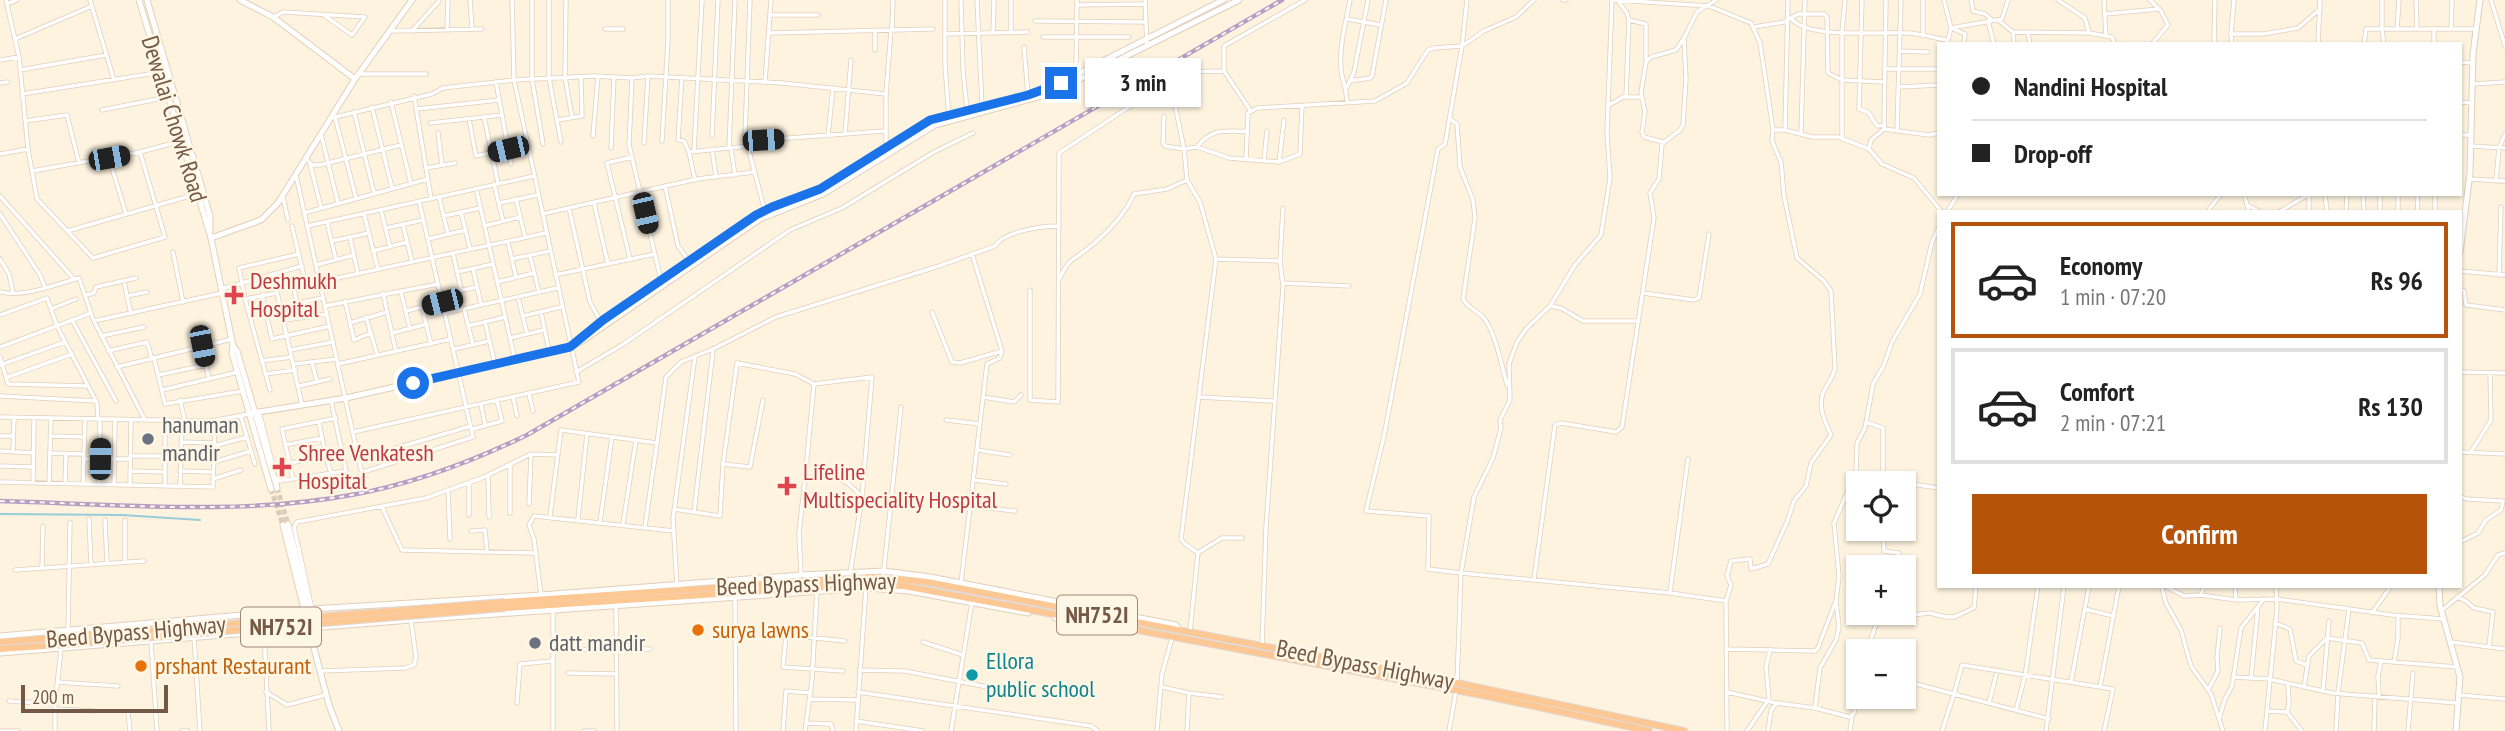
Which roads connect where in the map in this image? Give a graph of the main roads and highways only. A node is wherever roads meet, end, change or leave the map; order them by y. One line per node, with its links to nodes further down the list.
1 (972, 597): 2 (highway, Beed Bypass Highway / NH752I); 2 (highway, Beed Bypass Highway / NH752I); 3 (highway, Beed Bypass Highway / NH752I); 3 (highway, Beed Bypass Highway / NH752I)
2 (504, 605): 5 (highway, Beed Bypass Highway / NH752I, bridge)
3 (1192, 636): 7 (highway, Beed Bypass Highway / NH752I); 7 (highway, Beed Bypass Highway / NH752I)
4 (0, 642): 5 (highway, Beed Bypass Highway / NH752I)
5 (59, 644): 6 (highway, Beed Bypass Highway / NH752I)
6 (0, 651)
7 (1456, 686): 8 (highway, Beed Bypass Highway / NH752I); 9 (highway, Beed Bypass Highway / NH752I)
8 (1650, 731)
9 (1684, 731)

